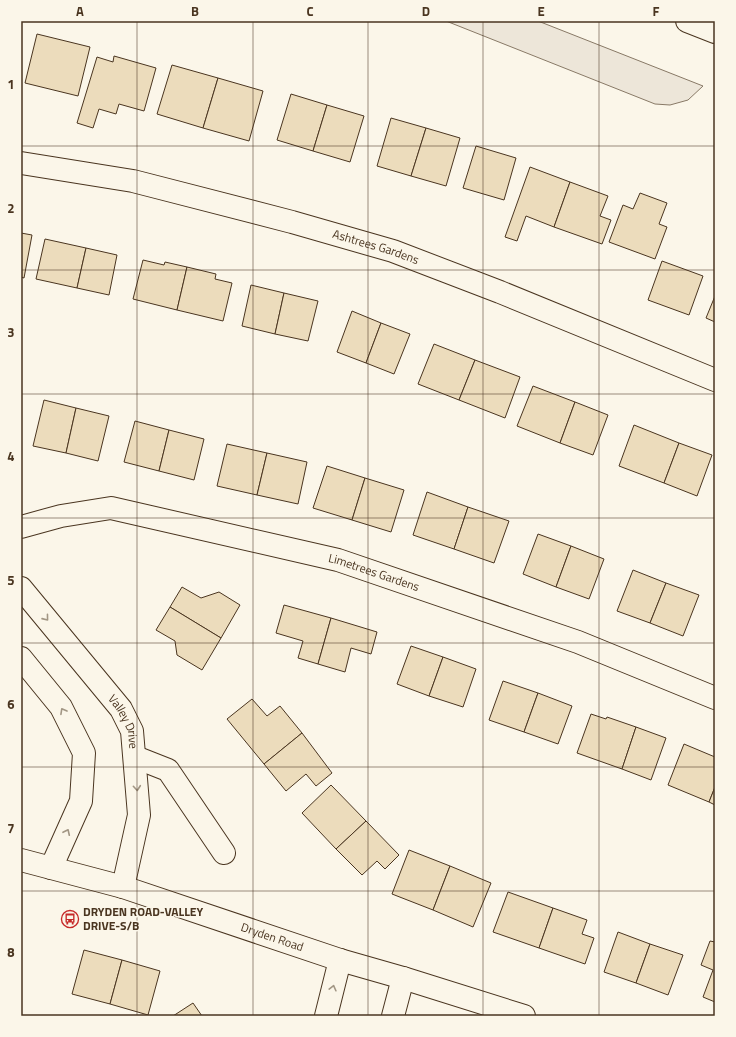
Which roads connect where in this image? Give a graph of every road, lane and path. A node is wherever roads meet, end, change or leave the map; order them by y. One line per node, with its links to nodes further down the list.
1 (687, 21): 2 (street)
2 (715, 32)
3 (21, 163): 4 (street, Ashtrees Gardens)
4 (715, 380)
5 (21, 527): 8 (street, Limetrees Gardens)
6 (21, 588): 9 (street, Valley Drive, one-way to 9)
7 (21, 658): 12 (street, one-way to 7)
8 (715, 698)
9 (134, 757): 10 (street); 13 (street, Valley Drive, one-way to 13)
10 (224, 853)
11 (21, 860): 12 (street, Dryden Road)
12 (51, 868): 13 (street, Dryden Road)
13 (123, 887): 14 (street, Dryden Road)
14 (340, 960): 15 (street, Dryden Road); 16 (street, one-way to 14)
15 (403, 978): 17 (street); 18 (street, Dryden Road)
16 (326, 1016)
17 (393, 1016)
18 (524, 1016)

